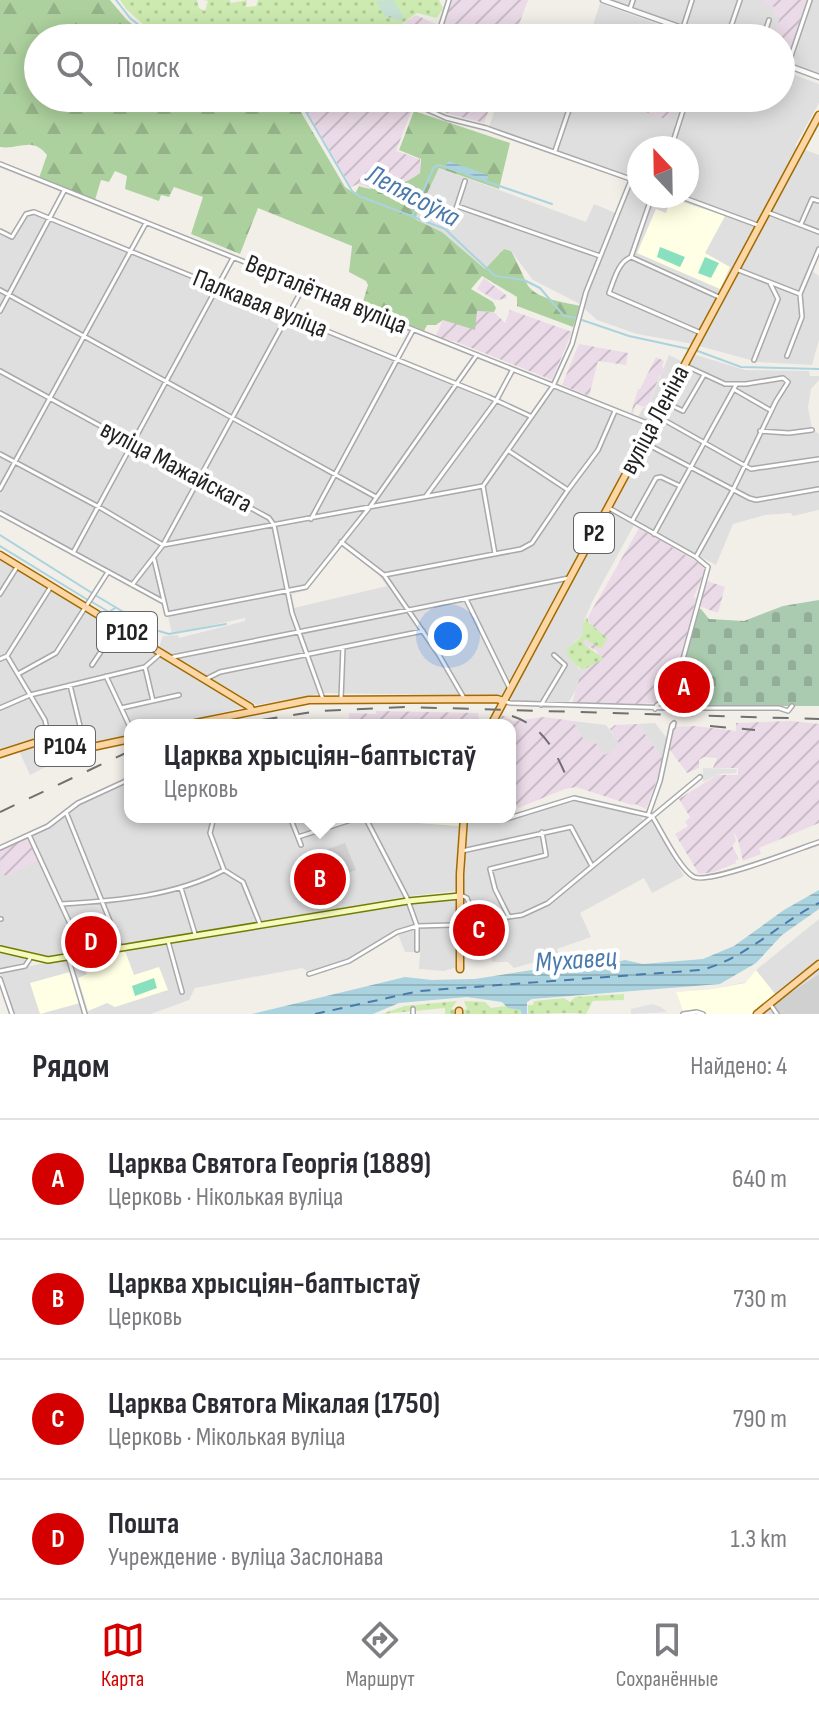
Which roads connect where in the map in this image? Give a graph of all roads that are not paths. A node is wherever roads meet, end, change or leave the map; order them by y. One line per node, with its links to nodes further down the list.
1 (449, 0): 9 (street)
2 (603, 0): 7 (street)
3 (633, 0): 7 (street)
4 (692, 0): 11 (street)
5 (740, 0): 12 (street)
6 (810, 0): 14 (street)
7 (630, 9): 10 (street)
8 (769, 20): 13 (street)
9 (441, 24)
10 (672, 24)
11 (684, 24)
12 (732, 24)
13 (768, 24)
14 (795, 43)
15 (795, 69): 16 (street)
16 (819, 77)
17 (434, 112): 22 (street)
18 (568, 112): 22 (street)
19 (683, 112): 21 (street)
20 (819, 115): 32 (main road, вуліца Леніна / Р2)
21 (675, 136)
22 (555, 152): 24 (street)
23 (0, 164): 26 (street, Верталётная вуліца)
24 (627, 179)
25 (465, 181): 30 (street)
26 (65, 190): 33 (street); 34 (street, Верталётная вуліца)
27 (627, 190): 42 (street)
28 (819, 201): 35 (street)
29 (699, 203): 36 (street)
30 (457, 206): 37 (street); 42 (street)
31 (648, 208): 44 (street)
32 (767, 212): 35 (street); 36 (main road, вуліца Леніна / Р2)
33 (50, 219): 38 (street); 41 (street, Палкавая вуліца); 51 (street)
34 (146, 223): 41 (street); 43 (street, Верталётная вуліца)
35 (801, 224): 39 (street)
36 (760, 226): 45 (main road, вуліца Леніна / Р2)
37 (450, 227)
38 (0, 231)
39 (819, 232)
40 (819, 249): 50 (street)
41 (130, 251): 48 (street, Палкавая вуліца); 57 (street)
42 (600, 256): 68 (street)
43 (234, 257): 47 (street, Верталётная вуліца); 48 (street)
44 (631, 257): 52 (street); 56 (street)
45 (736, 269): 46 (street); 52 (main road, вуліца Леніна / Р2)
46 (770, 283): 50 (street); 61 (street)
47 (304, 286): 54 (street); 55 (street, Верталётная вуліца)
48 (219, 287): 54 (street, Палкавая вуліца); 66 (street)
49 (0, 290): 51 (street)
50 (800, 294): 59 (street)
51 (9, 295): 53 (street); 57 (street)
52 (721, 298): 56 (main road, вуліца Леніна / Р2)
53 (0, 311)
54 (289, 316): 60 (street, Палкавая вуліца); 77 (street)
55 (413, 330): 58 (street, Верталётная вуліца); 60 (street)
56 (702, 333): 62 (main road, вуліца Леніна / Р2)
57 (83, 336): 66 (street); 70 (street)
58 (476, 356): 63 (street, Верталётная вуліца); 67 (street)
59 (787, 356)
60 (397, 360): 67 (street, Палкавая вуліца); 90 (street)
61 (754, 360)
62 (684, 365): 65 (street); 72 (main road, вуліца Леніна / Р2)
63 (513, 370): 68 (street, Верталётная вуліца); 71 (street)
64 (0, 371): 70 (street, вуліца Мажайскага)
65 (704, 375): 69 (street); 72 (street)
66 (167, 381): 77 (street); 83 (street)
67 (456, 384): 71 (street, Палкавая вуліца); 99 (street)
68 (553, 386): 74 (street, Верталётная вуліца); 75 (street)
69 (736, 388): 73 (street); 73 (street); 82 (street)
70 (49, 398): 83 (street, вуліца Мажайскага); 87 (street)
71 (496, 401): 75 (street, Палкавая вуліца); 98 (street)
72 (665, 402): 76 (main road, вуліца Леніна / Р2)
73 (771, 410): 80 (street)
74 (615, 411): 78 (street, Верталётная вуліца); 96 (street)
75 (530, 416): 84 (street)
76 (657, 416): 78 (main road, вуліца Леніна / Р2); 82 (street)
77 (234, 418): 90 (street); 91 (street)
78 (652, 425): 81 (main road, вуліца Леніна / Р2)
79 (812, 430): 80 (street)
80 (760, 431): 88 (street)
81 (643, 442): 89 (street); 102 (main road, вуліца Леніна / Р2)
82 (705, 444): 88 (street); 89 (street)
83 (134, 445): 91 (street, вуліца Мажайскага); 100 (street)
84 (509, 451): 92 (street); 96 (street)
85 (0, 454): 87 (street)
86 (819, 459): 88 (street)
87 (15, 462): 94 (street); 100 (street)
88 (745, 466): 97 (street)
89 (690, 467): 93 (street); 97 (street)
90 (335, 473): 99 (street); 104 (street)
91 (199, 481): 106 (street, вуліца Мажайскага); 109 (street)
92 (483, 486): 98 (street); 111 (street)
93 (680, 486): 105 (street); 107 (street)
94 (0, 489)
95 (819, 489): 97 (street)
96 (568, 490): 111 (street)
97 (733, 490): 113 (street)
98 (426, 496): 101 (street)
99 (376, 497): 101 (street)
100 (99, 507): 109 (street); 110 (street)
101 (369, 508): 104 (street); 108 (street)
102 (608, 508): 105 (street); 118 (main road, вуліца Леніна / Р2)
103 (0, 513): 110 (street)
104 (311, 519): 106 (street)
105 (632, 521): 107 (street)
106 (274, 525): 109 (street); 123 (street, вуліца Мажайскага)
107 (654, 534): 113 (street)
108 (341, 542): 117 (street); 123 (street)
109 (163, 545): 114 (street)
110 (73, 553): 116 (street)
111 (495, 554): 117 (street)
112 (0, 555): 115 (main road, Р102)
113 (696, 557): 148 (street)
114 (154, 559): 120 (street); 126 (street)
115 (17, 566): 121 (street); 122 (main road, Р102)
116 (108, 572): 120 (street); 127 (street)
117 (384, 575): 128 (street)
118 (569, 578): 125 (street); 145 (main road, вуліца Леніна / Р2)
119 (0, 583): 121 (street)
120 (132, 585): 126 (street)
121 (5, 586): 124 (street)
122 (51, 587): 127 (main road, Р102); 136 (street)
123 (288, 592): 126 (street); 130 (street, вуліца Мажайскага)
124 (0, 594)
125 (466, 599): 128 (street); 145 (street)
126 (162, 601)
127 (86, 607): 129 (main road, Р102); 141 (street)
128 (408, 609): 130 (street); 131 (street)
129 (118, 626): 133 (main road, Р102); 139 (street)
130 (298, 631): 134 (street, вуліца Мажайскага); 137 (street)
131 (423, 631): 132 (street); 149 (street)
132 (343, 647): 134 (street); 151 (street)
133 (161, 653): 137 (main road, Р102); 140 (street)
134 (307, 654): 143 (street); 150 (street, вуліца Мажайскага)
135 (554, 655): 154 (street)
136 (7, 656): 138 (street); 141 (street)
137 (170, 658): 143 (main road, Р102)
138 (0, 659)
139 (92, 665)
140 (145, 667): 142 (street); 152 (street)
141 (18, 674): 146 (street)
142 (106, 676): 144 (street); 157 (street)
143 (206, 679): 160 (main road, Р102)
144 (70, 685): 146 (street); 167 (street)
145 (510, 689): 153 (main road, вуліца Леніна / Р2)
146 (30, 695): 156 (street); 166 (street)
147 (179, 695): 152 (street)
148 (673, 696): 158 (street); 159 (street)
149 (464, 698): 151 (main road); 153 (main road)
150 (323, 699): 151 (main road); 160 (main road)
151 (341, 699)
152 (153, 701): 157 (street)
153 (504, 701): 154 (street); 163 (main road, вуліца Леніна / Р2)
154 (541, 705): 159 (street)
155 (792, 706): 158 (street)
156 (0, 708)
157 (121, 708): 161 (street)
158 (673, 708): 159 (street)
159 (655, 709)
160 (252, 711): 162 (main road)
161 (126, 719)
162 (214, 719)
163 (494, 719)
164 (673, 727): 173 (street)
165 (124, 740): 167 (main road, Р104)
166 (50, 743): 167 (main road, Р104); 168 (main road, Р104)
167 (89, 748)
168 (0, 754)
169 (700, 777): 173 (street)
170 (124, 782): 171 (street)
171 (66, 812): 180 (street); 190 (street)
172 (516, 816): 173 (street)
173 (650, 816): 182 (street); 186 (street)
174 (212, 823): 187 (street)
175 (292, 823): 181 (street)
176 (344, 823): 181 (street)
177 (366, 823): 191 (street)
178 (463, 823): 185 (main road)
179 (542, 832): 185 (street); 186 (street); 193 (street)
180 (29, 835): 184 (street); 192 (street)
181 (298, 837): 183 (street)
182 (819, 842)
183 (301, 845)
184 (0, 848)
185 (461, 852): 189 (main road)
186 (592, 866): 193 (street)
187 (224, 870): 188 (street); 198 (street)
188 (181, 888): 190 (street); 199 (street)
189 (460, 896): 191 (main road); 194 (street); 208 (main road)
190 (101, 901): 192 (street); 202 (street)
191 (408, 901): 197 (street); 198 (main road)
192 (61, 904): 204 (street)
193 (509, 917): 194 (street)
194 (476, 922): 195 (street)
195 (466, 923)
196 (454, 925): 197 (street)
197 (417, 926): 203 (street); 210 (street)
198 (261, 927): 199 (main road)
199 (196, 937): 200 (main road)
200 (168, 941): 202 (main road); 212 (street)
201 (0, 949): 205 (main road)
202 (121, 949): 204 (main road)
203 (417, 950)
204 (84, 954): 206 (main road)
205 (31, 957): 206 (main road); 209 (street)
206 (68, 957): 215 (street)
207 (819, 964): 213 (main road)
208 (460, 969)
209 (0, 971)
210 (309, 974)
211 (0, 979): 214 (street)
212 (182, 992)
213 (770, 1004): 218 (main road); 219 (street)
214 (12, 1014)
215 (85, 1014)
216 (683, 1014): 217 (street)
217 (703, 1014)
218 (757, 1014)
219 (777, 1014)

